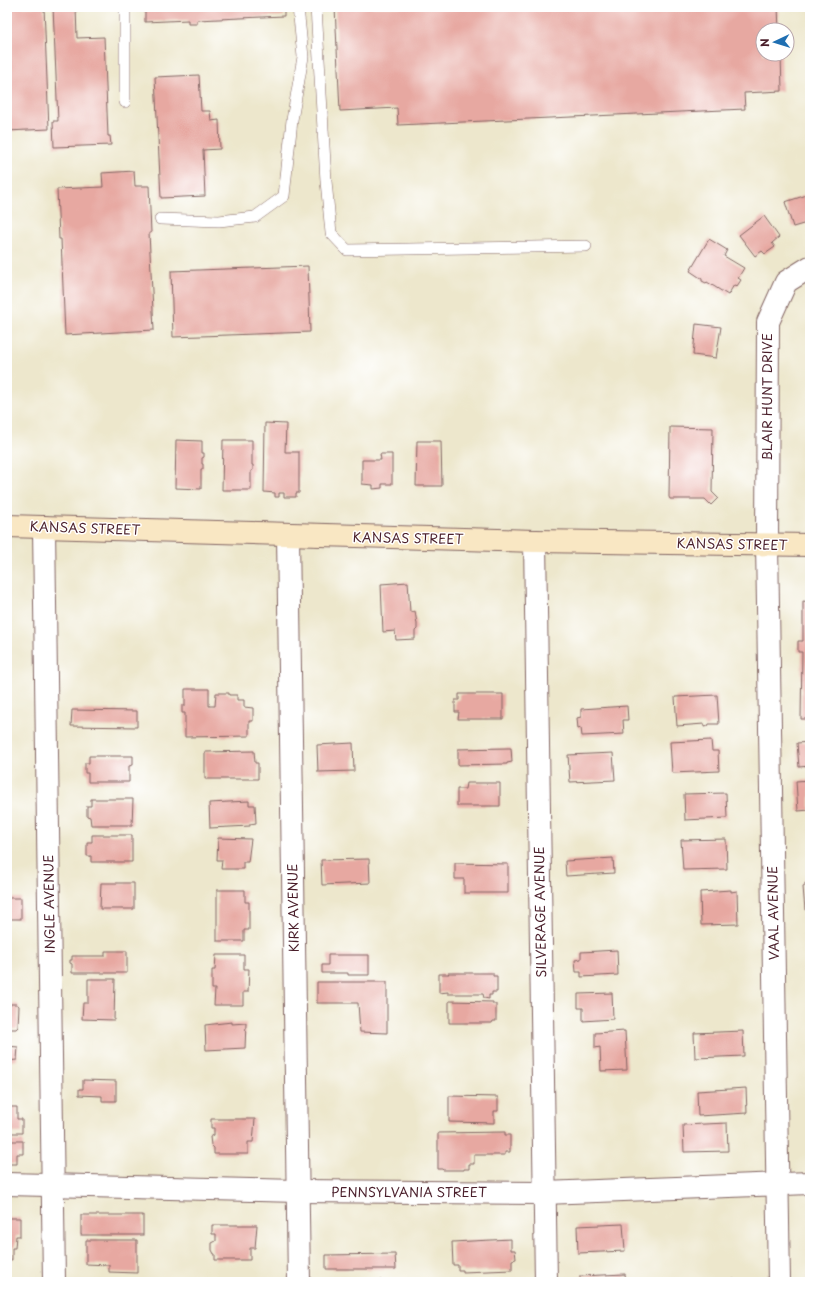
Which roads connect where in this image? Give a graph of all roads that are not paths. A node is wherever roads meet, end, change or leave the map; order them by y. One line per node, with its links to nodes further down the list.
1 (125, 7): 4 (lane)
2 (298, 7): 5 (lane)
3 (316, 7): 6 (lane)
4 (125, 102)
5 (160, 219)
6 (586, 246)
7 (810, 267): 12 (street, BLAIR HUNT DRIVE)
8 (7, 526): 9 (street, KANSAS STREET)
9 (44, 527): 10 (street, KANSAS STREET); 17 (street, INGLE AVENUE)
10 (288, 535): 11 (street, KANSAS STREET); 18 (street, KIRK AVENUE)
11 (535, 541): 12 (street, KANSAS STREET); 19 (street, SILVERAGE AVENUE)
12 (767, 544): 13 (street, KANSAS STREET); 16 (street, VAAL AVENUE)
13 (810, 545)
14 (810, 1183): 16 (street, PENNSYLVANIA STREET)
15 (7, 1184): 17 (street, PENNSYLVANIA STREET)
16 (777, 1184): 19 (street, PENNSYLVANIA STREET); 23 (street, VAAL AVENUE)
17 (52, 1185): 18 (street, PENNSYLVANIA STREET); 20 (street, INGLE AVENUE)
18 (297, 1191): 19 (street, PENNSYLVANIA STREET); 21 (street, KIRK AVENUE)
19 (544, 1193): 22 (street, SILVERAGE AVENUE)
20 (54, 1282)
21 (299, 1282)
22 (546, 1282)
23 (779, 1282)

